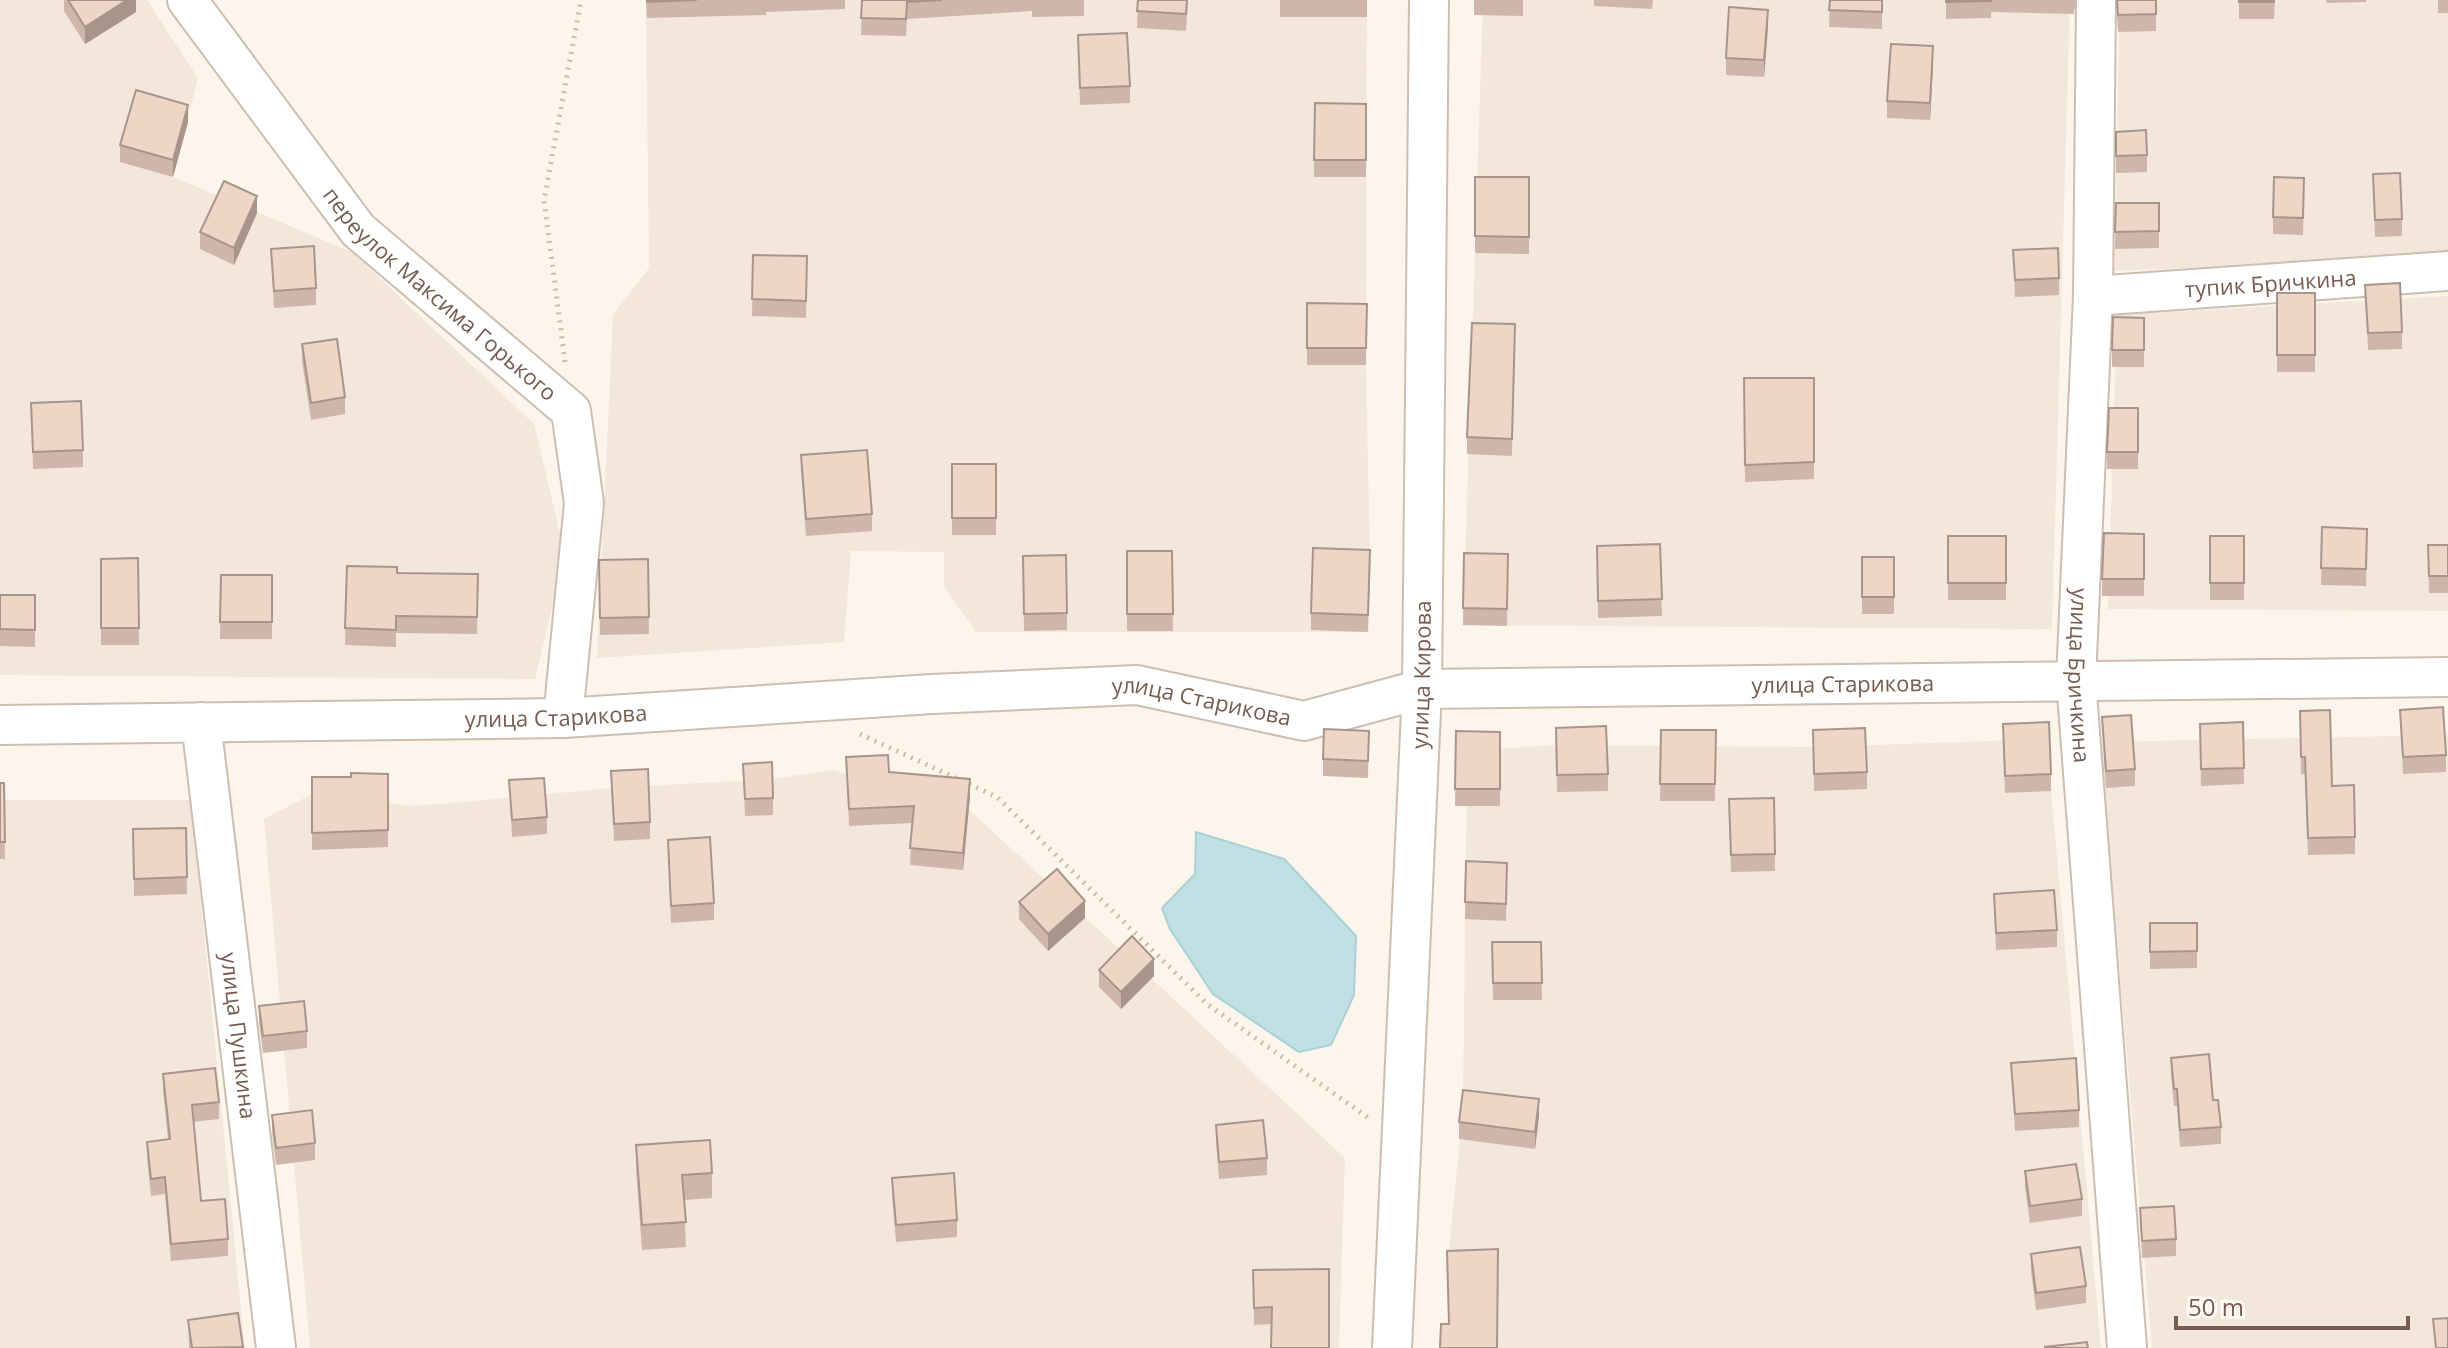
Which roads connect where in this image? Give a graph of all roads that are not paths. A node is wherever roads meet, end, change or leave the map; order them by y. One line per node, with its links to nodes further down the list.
1 (187, 0): 9 (street, переулок Максима Горького)
2 (1429, 0): 8 (street, улица Кирова)
3 (2096, 0): 5 (street, улица Бричкина)
4 (2448, 271): 5 (street, тупик Бричкина)
5 (2093, 296): 7 (street, улица Бричкина)
6 (2448, 677): 7 (street, улица Старикова)
7 (2076, 680): 8 (street, улица Старикова); 14 (street, улица Бричкина)
8 (1422, 689): 9 (street, улица Старикова); 13 (street, улица Кирова)
9 (563, 718): 10 (street, улица Старикова)
10 (201, 722): 11 (street, улица Старикова); 12 (street, улица Пушкина)
11 (0, 725)
12 (276, 1348)
13 (1392, 1348)
14 (2127, 1348)

